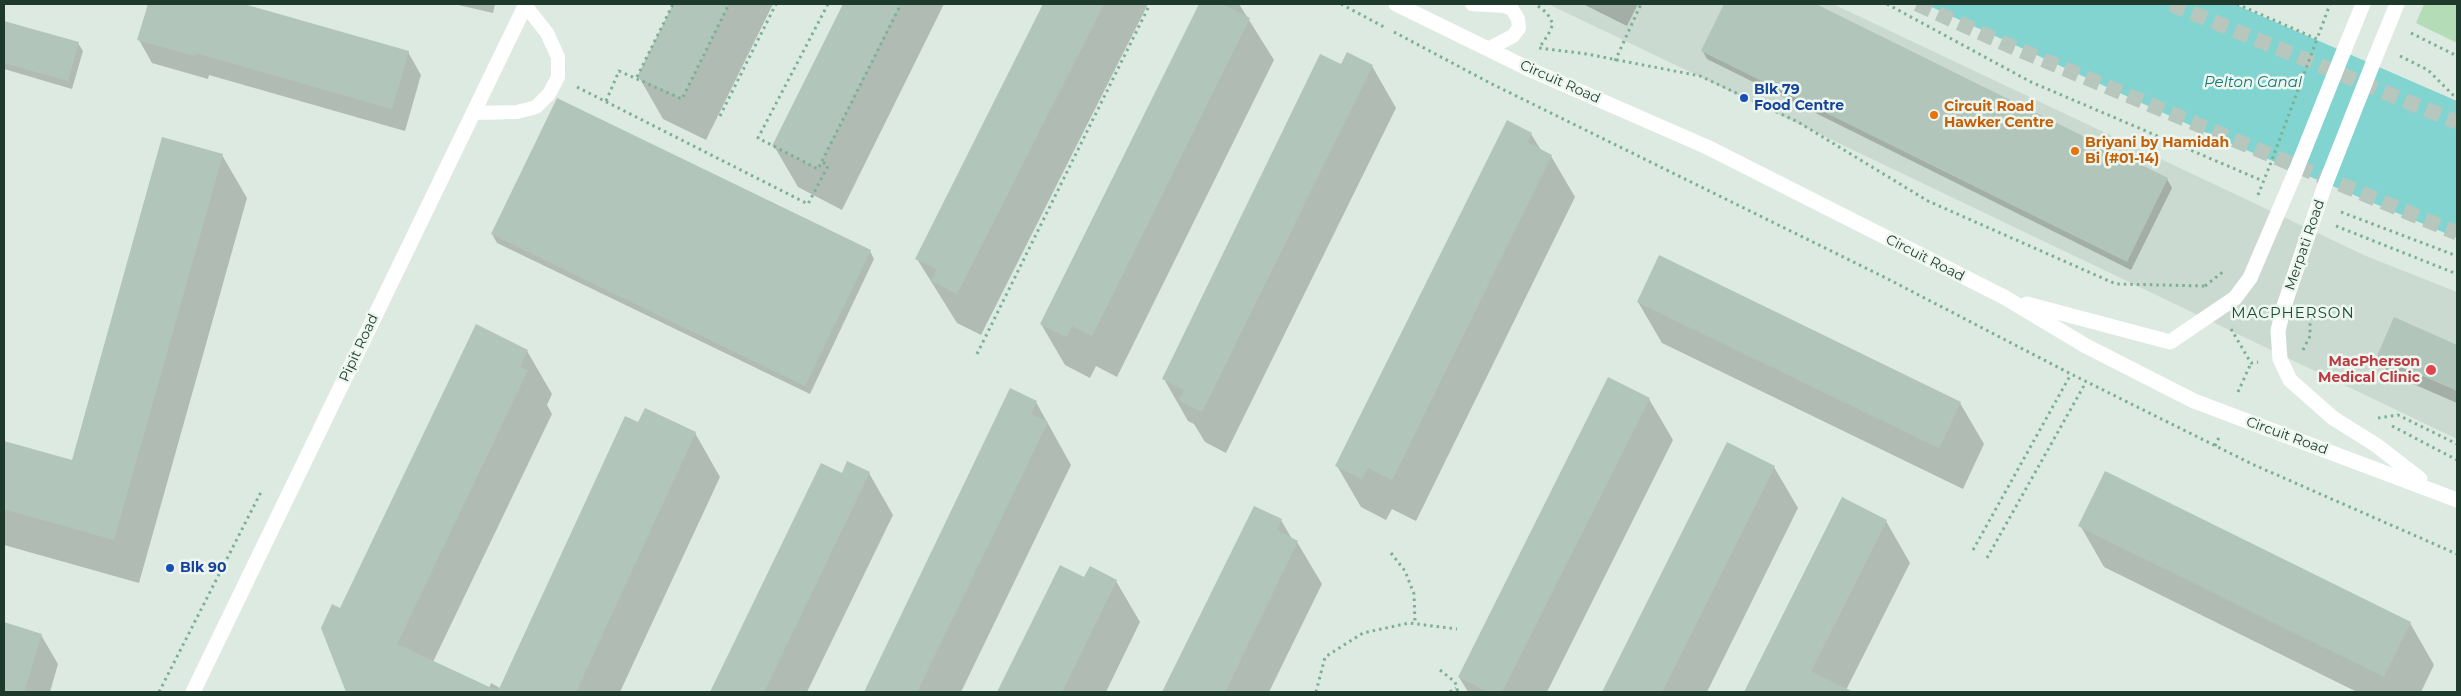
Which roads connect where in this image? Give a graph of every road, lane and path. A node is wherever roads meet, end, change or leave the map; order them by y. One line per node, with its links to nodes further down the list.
1 (526, 4): 24 (lane); 28 (street, Pipit Road)
2 (673, 4): 25 (path)
3 (729, 4): 25 (path)
4 (776, 4): 29 (path)
5 (828, 4): 30 (path)
6 (901, 4): 30 (path)
7 (1150, 4): 42 (path)
8 (1341, 4): 44 (path)
9 (1396, 4): 20 (street, Circuit Road)
10 (1472, 4): 20 (lane)
11 (1535, 4): 23 (path)
12 (1641, 4): 23 (path)
13 (1887, 4): 31 (path)
14 (2237, 4): 19 (path)
15 (2330, 4): 19 (path)
16 (2363, 4): 41 (street, bridge)
17 (2397, 4): 43 (street, Merpati Road, bridge)
18 (2409, 32): 22 (path)
19 (2317, 39): 31 (path, bridge)
20 (1488, 49): 39 (street, Circuit Road)
21 (2400, 56): 26 (path)
22 (2457, 56)
23 (1615, 61): 38 (path)
24 (558, 77): 27 (path); 28 (lane)
25 (637, 77): 27 (path)
26 (2457, 97)
27 (606, 101): 30 (path)
28 (473, 113): 58 (street, Pipit Road)
29 (720, 116)
30 (822, 161)
31 (2263, 182): 32 (path)
32 (2256, 197)
33 (2341, 212): 35 (path)
34 (2333, 235): 37 (path)
35 (2457, 256)
36 (2226, 269): 38 (path)
37 (2457, 274)
38 (2205, 286): 41 (path)
39 (2004, 297): 41 (street); 48 (street, Circuit Road)
40 (2313, 299): 43 (path)
41 (2220, 310): 43 (path)
42 (977, 354)
43 (2280, 359): 48 (street, Merpati Road)
44 (2071, 374): 45 (path); 50 (path)
45 (2086, 382): 52 (path); 53 (path)
46 (2378, 418): 47 (path)
47 (2457, 444)
48 (2430, 488): 49 (street, Circuit Road)
49 (2457, 500)
50 (1973, 550)
51 (1391, 553): 54 (path)
52 (2457, 554)
53 (1987, 558)
54 (1415, 624): 55 (path); 59 (path)
55 (1457, 629)
56 (1440, 670): 57 (path)
57 (1456, 688): 60 (path); 61 (path)
58 (193, 692)
59 (1316, 692)
60 (1450, 692)
61 (1458, 692)

